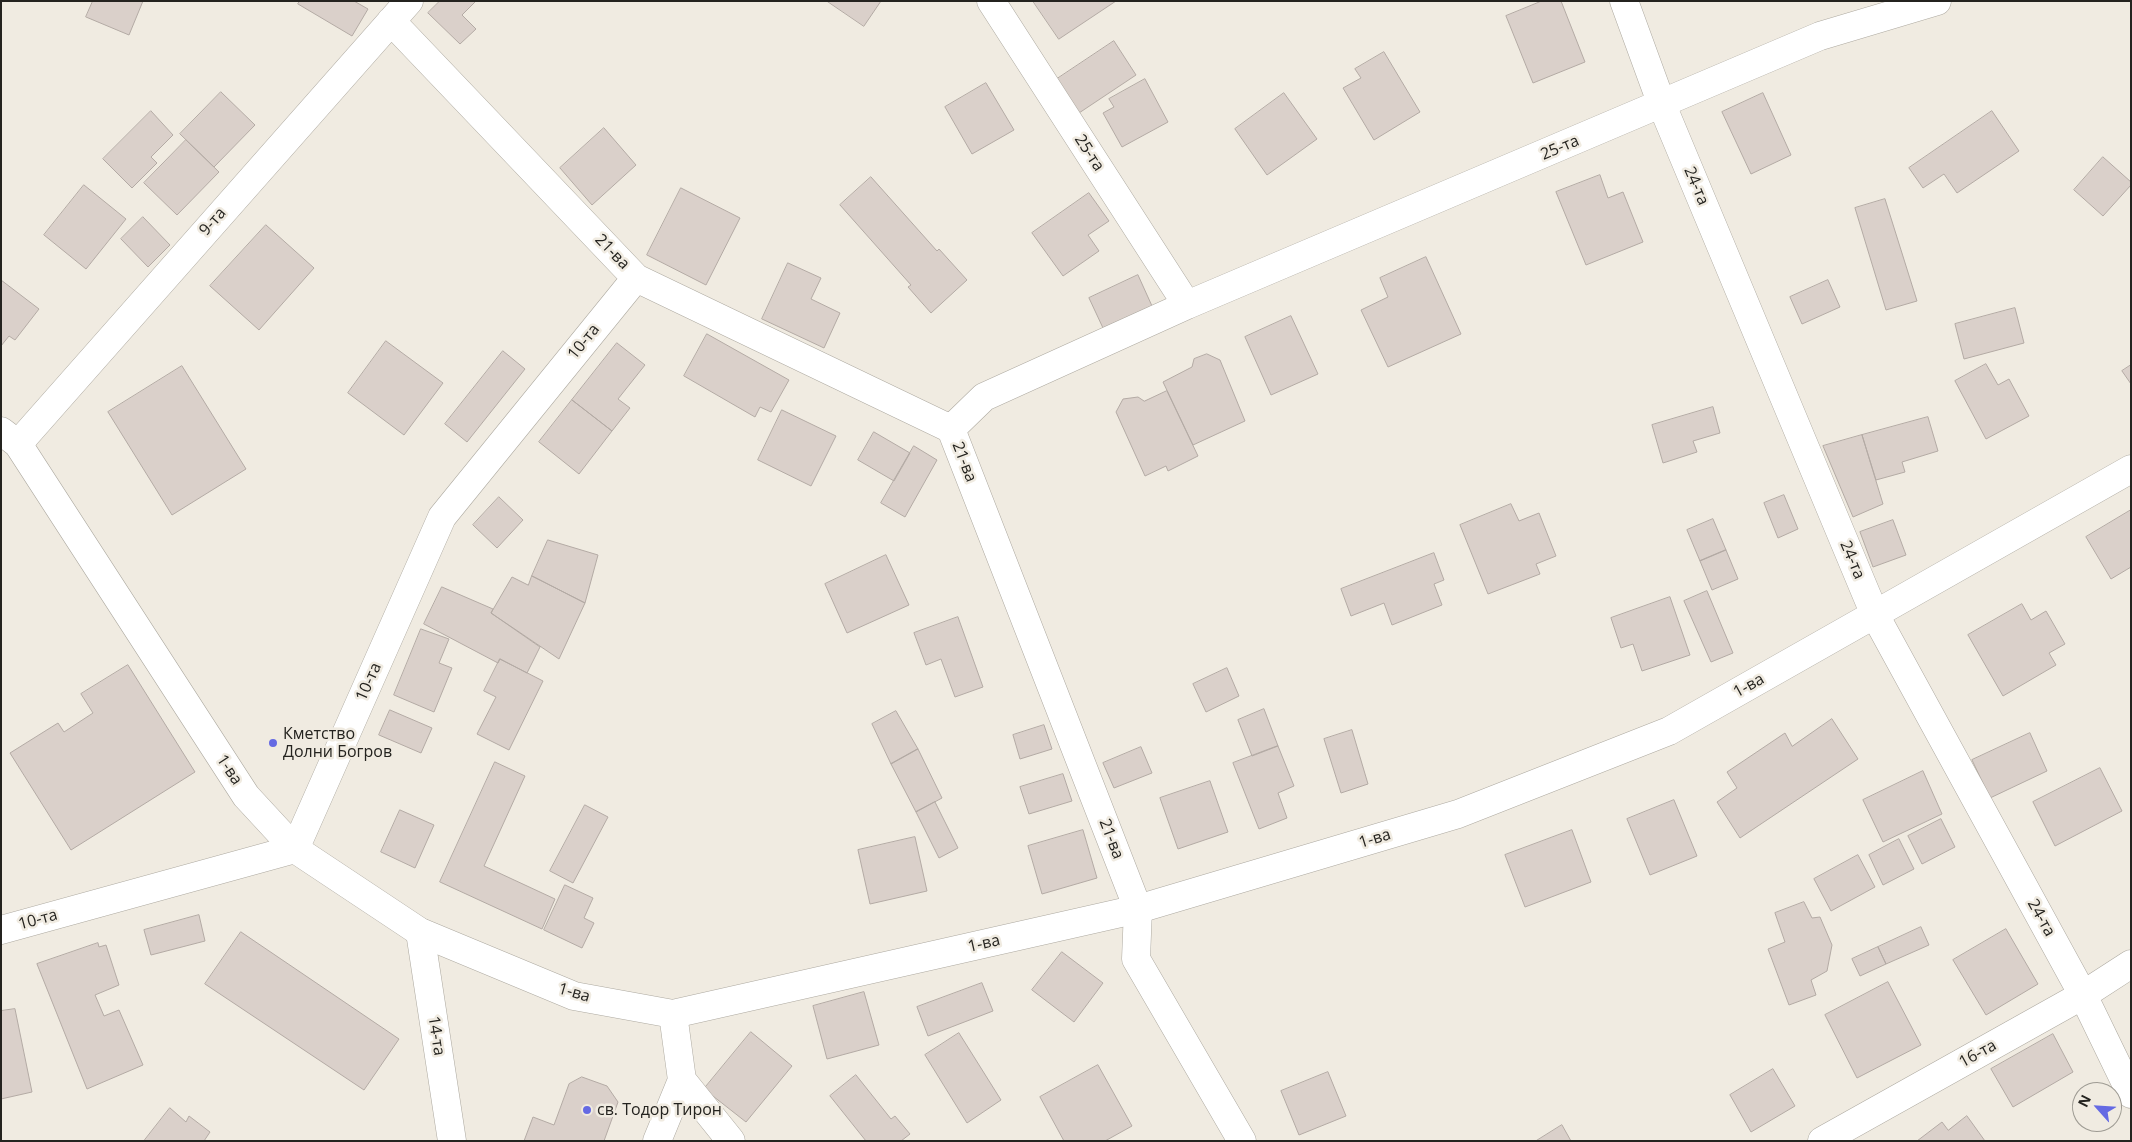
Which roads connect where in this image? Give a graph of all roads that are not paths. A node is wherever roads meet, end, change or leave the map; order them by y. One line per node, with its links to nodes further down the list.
1 (409, 1): 5 (street, 9-та)
2 (991, 1): 8 (street, 25-та)
3 (1624, 1): 6 (street, 24-та)
4 (1937, 1): 6 (street, 25-та)
5 (391, 21): 7 (street, 21-ва); 10 (street, 9-та)
6 (1662, 105): 8 (street, 25-та); 12 (street, 24-та)
7 (636, 278): 9 (street, 21-ва); 13 (street, 10-та)
8 (1187, 305): 9 (street, 25-та)
9 (951, 429): 14 (street, 21-ва)
10 (10, 438): 13 (street, 1-ва)
11 (2131, 469): 12 (street, 1-ва)
12 (1875, 615): 14 (street, 1-ва); 18 (street, 24-та)
13 (295, 849): 15 (street, 10-та); 16 (street, 1-ва)
14 (1138, 909): 19 (street, 1-ва); 25 (street, 21-ва)
15 (1, 930)
16 (420, 932): 19 (street, 1-ва); 22 (street, 14-та)
17 (2131, 964): 18 (street, 16-та)
18 (2083, 995): 21 (street, 24-та); 26 (street, 16-та)
19 (673, 1014): 20 (street)
20 (682, 1080): 23 (street); 24 (street)
21 (2131, 1094)
22 (452, 1141)
23 (657, 1141)
24 (731, 1141)
25 (1242, 1141)
26 (1822, 1141)

